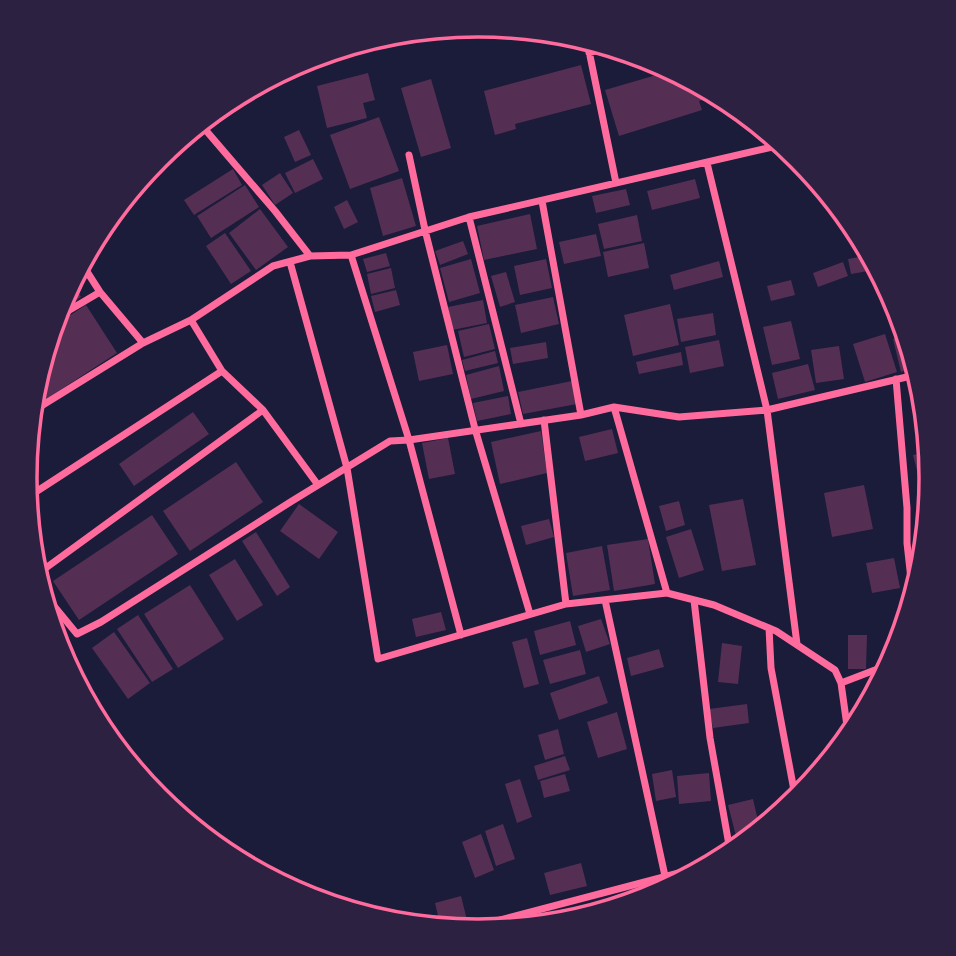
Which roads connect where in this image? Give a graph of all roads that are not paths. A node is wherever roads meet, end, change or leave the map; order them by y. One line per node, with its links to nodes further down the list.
1 (589, 51): 6 (street)
2 (206, 130): 11 (street)
3 (771, 148): 5 (street)
4 (408, 155): 9 (street)
5 (707, 163): 6 (street); 24 (street)
6 (616, 183): 7 (street)
7 (542, 201): 8 (street); 25 (street)
8 (469, 217): 9 (street); 27 (street)
9 (425, 230): 10 (street); 28 (street)
10 (351, 255): 11 (street); 29 (street)
11 (310, 256): 12 (street)
12 (290, 262): 16 (street); 30 (street)
13 (88, 273): 14 (street)
14 (100, 292): 15 (street); 17 (street)
15 (69, 310)
16 (191, 320): 17 (street); 18 (street)
17 (143, 343): 21 (street)
18 (222, 370): 23 (street); 32 (street)
19 (907, 377): 20 (street)
20 (896, 379): 24 (street); 34 (street)
21 (43, 405)
22 (614, 407): 24 (street); 25 (street); 35 (street)
23 (262, 410): 31 (street); 33 (street)
24 (767, 410): 43 (street)
25 (581, 415): 26 (street)
26 (544, 420): 27 (street); 38 (street)
27 (521, 424): 28 (street)
28 (475, 429): 29 (street); 40 (street)
29 (409, 440): 30 (street); 42 (street)
30 (346, 468): 31 (street); 42 (street)
31 (318, 485): 39 (street)
32 (37, 491)
33 (46, 568)
34 (910, 569)
35 (667, 593): 36 (street); 37 (street)
36 (605, 600): 38 (street); 50 (street)
37 (694, 600): 41 (street); 48 (street)
38 (566, 604): 40 (street)
39 (57, 610)
40 (530, 614): 42 (street)
41 (769, 628): 43 (street); 47 (street)
42 (461, 635)
43 (797, 644): 45 (street)
44 (875, 670): 45 (street)
45 (841, 683): 46 (street)
46 (846, 721)
47 (793, 787)
48 (728, 841)
49 (672, 875): 50 (street)
50 (666, 876): 51 (street)
51 (508, 918)

